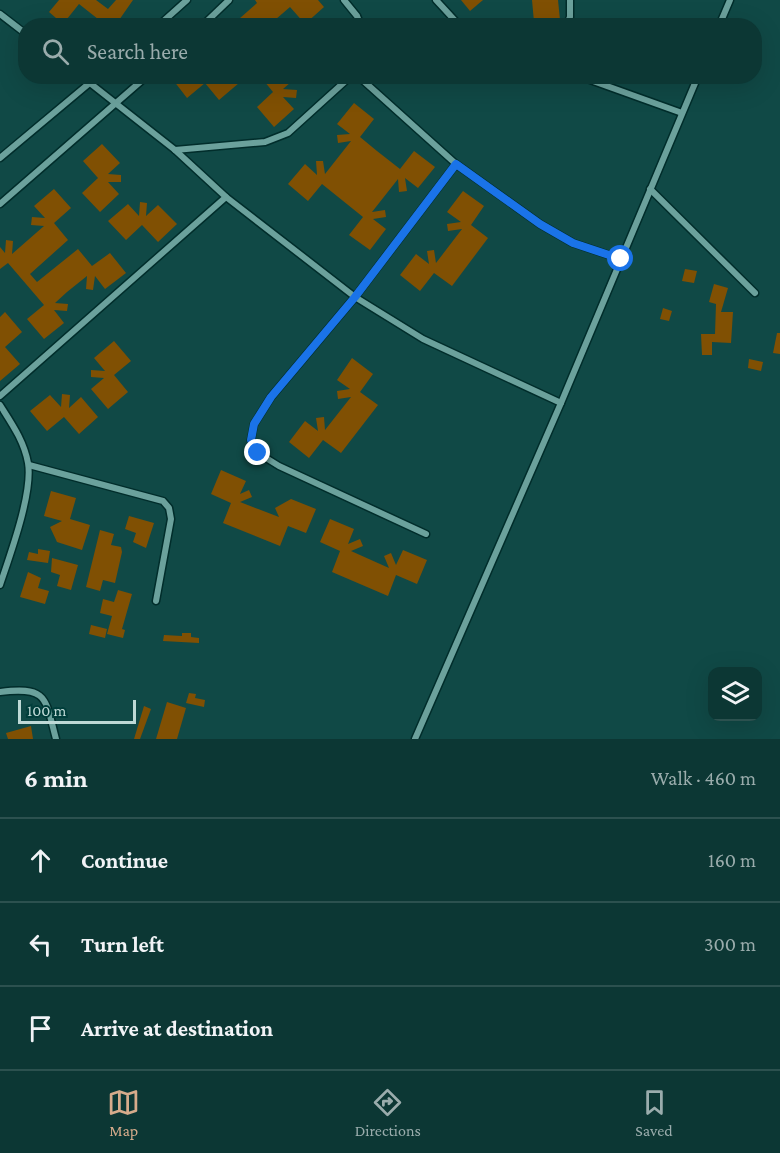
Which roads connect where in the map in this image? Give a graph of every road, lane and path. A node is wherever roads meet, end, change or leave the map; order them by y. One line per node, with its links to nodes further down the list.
1 (186, 0): 8 (street)
2 (230, 0): 9 (street)
3 (344, 0): 10 (street)
4 (436, 0): 11 (street)
5 (570, 0): 12 (street)
6 (730, 0): 13 (street)
7 (0, 14): 14 (street)
8 (167, 18)
9 (211, 18)
10 (358, 18)
11 (453, 18)
12 (570, 18)
13 (722, 18)
14 (18, 28)
15 (89, 84): 25 (street)
16 (91, 84): 22 (street)
17 (138, 84): 22 (street)
18 (342, 84): 24 (street)
19 (367, 84): 26 (street)
20 (601, 84): 23 (street)
21 (695, 84): 23 (street)
22 (116, 104): 24 (street); 29 (street)
23 (682, 113): 27 (street)
24 (175, 150): 28 (street)
25 (0, 158)
26 (456, 164): 30 (street); 32 (street)
27 (650, 189): 30 (street); 31 (street)
28 (226, 197): 32 (street); 33 (street)
29 (0, 204)
30 (621, 259): 34 (street)
31 (755, 293)
32 (355, 297): 34 (street); 37 (street)
33 (0, 396)
34 (561, 403): 42 (street)
35 (0, 405): 36 (street)
36 (28, 465): 38 (street); 39 (street)
37 (426, 534)
38 (0, 585)
39 (156, 601)
40 (0, 692): 41 (street)
41 (56, 739)
42 (415, 739)

